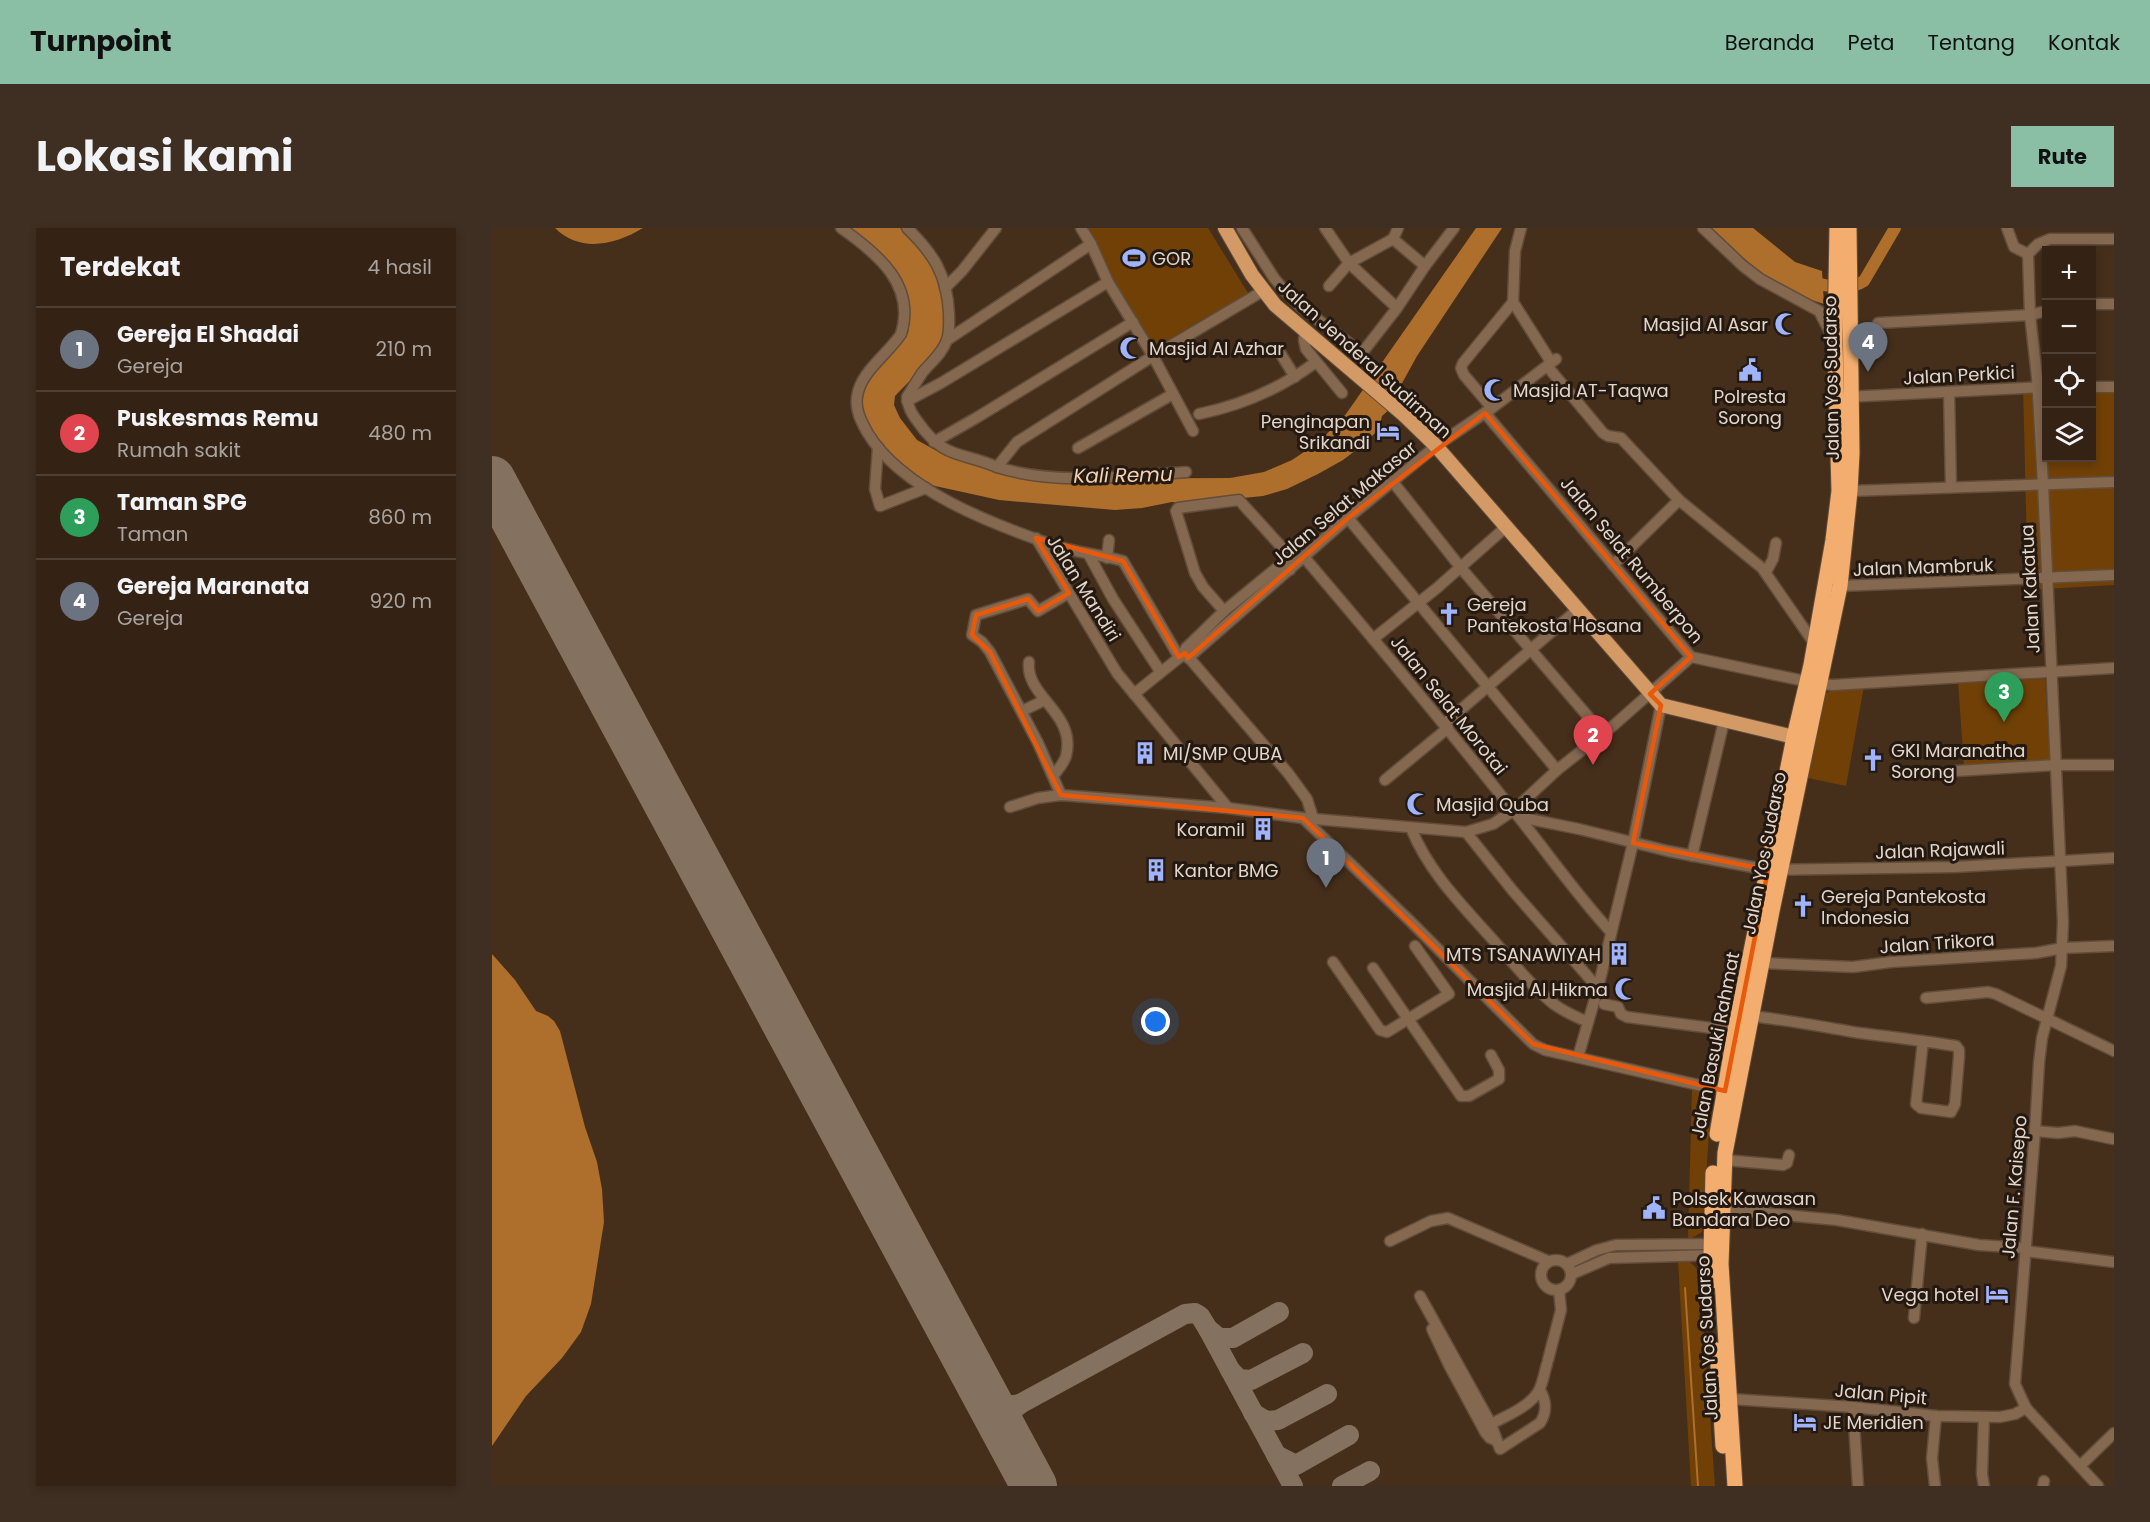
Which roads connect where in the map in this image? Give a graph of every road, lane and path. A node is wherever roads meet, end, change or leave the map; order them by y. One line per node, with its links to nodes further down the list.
1 (841, 228): 58 (street, Jalan Mandiri)
2 (907, 228): 23 (street)
3 (996, 228): 23 (street)
4 (1081, 228): 16 (street)
5 (1225, 228): 24 (main road, Jalan Jenderal Sudirman)
6 (1242, 228): 29 (street)
7 (1325, 228): 19 (street)
8 (1454, 228): 20 (street)
9 (1521, 228): 25 (street)
10 (1703, 228): 38 (street)
11 (1837, 228): 18 (highway)
12 (1849, 228): 18 (highway)
13 (2007, 228): 17 (street)
14 (1395, 233): 19 (street); 20 (street)
15 (2114, 239): 17 (street)
16 (1091, 244): 21 (street); 37 (street)
17 (2028, 254): 32 (street, Jalan Kakatua)
18 (1843, 259): 28 (highway, Jalan Basuki Rahmat)
19 (1349, 263): 22 (street); 30 (street)
20 (1425, 266): 30 (street)
21 (1108, 282): 34 (street); 51 (street)
22 (1329, 286)
23 (945, 288): 37 (street)
24 (1263, 291): 33 (main road, Jalan Jenderal Sudirman); 40 (street)
25 (1513, 302): 42 (street); 53 (street, Jalan Selat Rumberpon)
26 (2096, 304): 27 (street)
27 (2114, 304)
28 (1842, 305): 38 (highway, Jalan Basuki Rahmat); 50 (highway, Jalan Yos Sudarso)
29 (1300, 306): 30 (street); 33 (street)
30 (1397, 308)
31 (2042, 313): 32 (street)
32 (2030, 315): 35 (street); 44 (street, Jalan Kakatua)
33 (1290, 318): 36 (main road, Jalan Jenderal Sudirman)
34 (1133, 322): 40 (street); 56 (street)
35 (1878, 322)
36 (1305, 332): 41 (street); 57 (main road, Jalan Jenderal Sudirman)
37 (947, 340): 51 (street)
38 (1835, 344): 50 (highway, Jalan Basuki Rahmat)
39 (1279, 351): 43 (street)
40 (1153, 356): 49 (street); 60 (street)
41 (1316, 362): 43 (street); 47 (street)
42 (1551, 362): 53 (street, Jalan Selat Makasar); 68 (street)
43 (1294, 377): 54 (street)
44 (2042, 387): 48 (street, Jalan Perkici)
45 (2096, 387): 46 (street)
46 (2114, 387)
47 (1342, 393)
48 (1949, 393): 50 (street, Jalan Perkici); 65 (street)
49 (1173, 394): 55 (street); 59 (street)
50 (1844, 397): 67 (highway, Jalan Yos Sudarso); 88 (highway, Jalan Basuki Rahmat)
51 (907, 401): 56 (street)
52 (2042, 408): 64 (street, Jalan Kakatua)
53 (1489, 410): 57 (street, Jalan Selat Makasar); 77 (street, Jalan Selat Rumberpon)
54 (1199, 414)
55 (1193, 431)
56 (934, 442): 60 (street)
57 (1436, 446): 62 (street, Jalan Selat Makasar); 70 (main road, Jalan Jenderal Sudirman)
58 (878, 447): 66 (street, Jalan Mandiri); 66 (street)
59 (1078, 448)
60 (997, 467): 61 (street)
61 (1186, 472)
62 (1393, 482): 69 (street, Jalan Selat Makasar); 78 (street)
63 (2114, 482): 64 (street)
64 (2043, 484): 65 (street); 81 (street, Jalan Kakatua)
65 (1951, 487): 67 (street)
66 (926, 488): 71 (street, Jalan Mandiri)
67 (1850, 491): 82 (highway, Jalan Yos Sudarso)
68 (1679, 500): 77 (street); 79 (street)
69 (1348, 518): 76 (street, Jalan Selat Makasar); 84 (street)
70 (1506, 527): 78 (street); 85 (main road, Jalan Jenderal Sudirman)
71 (1036, 538): 74 (street); 83 (street, Jalan Mandiri)
72 (1109, 540): 75 (street)
73 (1776, 543): 79 (street)
74 (1089, 555): 75 (street); 94 (street)
75 (1107, 558): 90 (street)
76 (1297, 563): 86 (street); 86 (street, Jalan Selat Morotai); 87 (street, Jalan Selat Morotai); 90 (street, Jalan Selat Makasar)
77 (1613, 565): 91 (street, Jalan Selat Rumberpon)
78 (1461, 568): 84 (street); 89 (street)
79 (1766, 572): 88 (street)
80 (2114, 575): 81 (street, Jalan Mambruk)
81 (2046, 579): 82 (street, Jalan Mambruk); 95 (street, Jalan Kakatua)
82 (1840, 586): 96 (highway, Jalan Yos Sudarso)
83 (1069, 593): 98 (street, Jalan Mandiri); 102 (street)
84 (1418, 603): 87 (street); 97 (street)
85 (1577, 610): 89 (street); 99 (main road, Jalan Jenderal Sudirman)
86 (1224, 611): 90 (street)
87 (1373, 639): 104 (street, Jalan Selat Morotai)
88 (1814, 643): 96 (highway, Jalan Basuki Rahmat)
89 (1532, 651): 97 (street); 105 (street)
90 (1184, 656): 94 (street); 117 (street)
91 (1691, 657): 96 (street, Jalan Selat Rumberpon); 99 (street)
92 (1029, 662): 100 (street)
93 (2114, 668): 95 (street, Jalan Selat Rumberpon)
94 (1160, 671): 98 (street)
95 (2051, 671): 96 (street, Jalan Selat Rumberpon); 107 (street, Jalan Kakatua)
96 (1813, 682): 106 (highway, Jalan Basuki Rahmat); 124 (highway, Jalan Yos Sudarso)
97 (1487, 688): 104 (street); 109 (street)
98 (1134, 694): 115 (street, Jalan Mandiri)
99 (1650, 694): 101 (main road, Jalan Jenderal Sudirman); 105 (street)
100 (1046, 700): 102 (street); 111 (street)
101 (1661, 705): 103 (main road); 120 (street)
102 (1022, 711): 111 (street)
103 (1724, 721): 106 (main road); 121 (street)
104 (1446, 726): 112 (street); 116 (street, Jalan Selat Morotai)
105 (1603, 734): 109 (street)
106 (1794, 737): 124 (highway, Jalan Basuki Rahmat)
107 (2055, 765): 108 (street); 110 (street); 123 (street, Jalan Kakatua)
108 (2114, 765)
109 (1557, 770): 116 (street)
110 (1956, 771)
111 (1053, 776): 113 (street)
112 (1385, 780)
113 (1061, 795): 114 (street); 115 (street)
114 (1010, 807)
115 (1228, 808): 117 (street)
116 (1516, 814): 119 (street); 120 (street, Jalan Rajawali); 125 (street, Jalan Selat Morotai)
117 (1308, 818): 118 (street); 143 (street)
118 (1411, 828): 119 (street); 138 (street)
119 (1466, 832): 132 (street)
120 (1633, 843): 121 (street, Jalan Rajawali); 125 (street)
121 (1692, 856): 124 (street, Jalan Rajawali)
122 (2114, 858): 123 (street, Jalan Rajawali)
123 (2061, 862): 124 (street, Jalan Rajawali); 128 (street, Jalan F. Kaisepo)
124 (1774, 871): 130 (highway, Jalan Yos Sudarso); 139 (highway, Jalan Basuki Rahmat)
125 (1611, 932): 132 (street)
126 (1415, 946): 137 (street)
127 (2114, 946): 128 (street, Jalan Trikora)
128 (2063, 948): 130 (street, Jalan Trikora); 136 (street, Jalan F. Kaisepo)
129 (1333, 962): 137 (street)
130 (1762, 963): 135 (highway, Jalan Yos Sudarso)
131 (1373, 968): 137 (street)
132 (1598, 987): 138 (street)
133 (1926, 998): 136 (street)
134 (1604, 1004): 139 (street)
135 (1751, 1016): 140 (street); 144 (highway, Jalan Yos Sudarso)
136 (2047, 1018): 141 (street); 146 (street, Jalan F. Kaisepo)
137 (1408, 1019): 142 (street)
138 (1588, 1022): 143 (street)
139 (1735, 1031): 144 (highway, Jalan Basuki Rahmat)
140 (1923, 1041): 140 (street)
141 (2114, 1051)
142 (1491, 1055)
143 (1578, 1057): 145 (street)
144 (1735, 1068): 145 (highway, Jalan Basuki Rahmat); 149 (highway, Jalan Yos Sudarso)
145 (1725, 1091): 154 (highway, Jalan Basuki Rahmat)
146 (2036, 1131): 147 (street); 153 (street, Jalan F. Kaisepo)
147 (2113, 1139)
148 (1789, 1155): 149 (street)
149 (1724, 1160): 150 (highway, Jalan Yos Sudarso)
150 (1722, 1209): 151 (street); 154 (highway, Jalan Yos Sudarso)
151 (1923, 1234): 153 (street); 160 (street)
152 (1390, 1241): 155 (street)
153 (2025, 1249): 156 (street); 165 (street, Jalan F. Kaisepo)
154 (1716, 1250): 157 (street); 162 (highway, Jalan Yos Sudarso); 172 (highway, Jalan Basuki Rahmat)
155 (1548, 1261): 157 (street); 158 (street)
156 (2114, 1262)
157 (1570, 1269): 158 (street)
158 (1559, 1290): 161 (street)
159 (1420, 1296): 163 (street)
160 (1914, 1318)
161 (1540, 1390): 168 (street); 170 (street)
162 (1731, 1399): 164 (street, Jalan Pipit); 173 (highway, Jalan Yos Sudarso)
163 (1474, 1404): 168 (street); 170 (street)
164 (1853, 1407): 166 (street, Jalan Pipit); 174 (street)
165 (2026, 1408): 167 (street, Jalan Pipit); 171 (street, Jalan F. Kaisepo)
166 (1936, 1416): 167 (street, Jalan Pipit); 175 (street)
167 (1984, 1417): 176 (street)
168 (1491, 1424): 170 (street)
169 (2114, 1433): 171 (street)
170 (1497, 1441)
171 (2079, 1466): 177 (street, Jalan F. Kaisepo)
172 (1727, 1486)
173 (1735, 1486)
174 (1858, 1486)
175 (1935, 1486)
176 (1984, 1486)
177 (2098, 1486)

